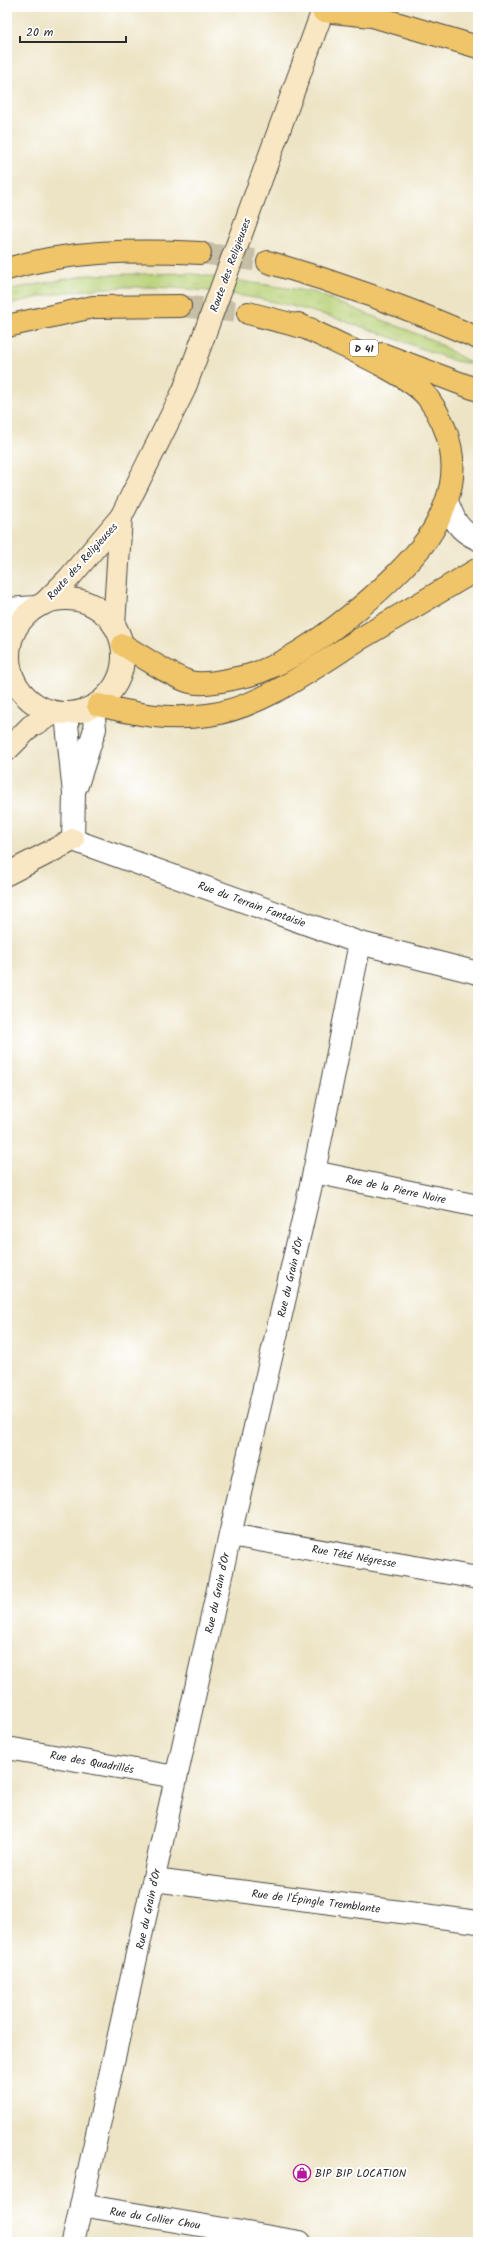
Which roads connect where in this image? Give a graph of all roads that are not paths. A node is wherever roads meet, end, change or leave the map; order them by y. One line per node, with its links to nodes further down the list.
1 (323, 9): 2 (highway); 15 (main road, Route des Religieuses, bridge)
2 (478, 47)
3 (200, 253): 5 (highway)
4 (268, 262): 8 (highway)
5 (7, 269)
6 (180, 306): 10 (highway)
7 (248, 313): 9 (highway, D 41)
8 (419, 313): 11 (highway); 12 (highway)
9 (298, 324): 13 (highway, D 41); 14 (highway)
10 (7, 326)
11 (478, 330)
12 (478, 338)
13 (478, 390)
14 (447, 501): 16 (street); 21 (highway)
15 (121, 517): 18 (main road, Route des Religieuses); 20 (main road, Route des Religieuses)
16 (478, 539)
17 (478, 570): 23 (highway)
18 (40, 606): 19 (street); 20 (main road); 22 (main road)
19 (7, 609)
20 (114, 625): 21 (main road)
21 (123, 645): 23 (main road)
22 (8, 654): 24 (main road)
23 (95, 706): 24 (main road); 26 (street)
24 (60, 713): 25 (main road); 26 (street)
25 (7, 750)
26 (74, 794): 27 (street)
27 (73, 840): 28 (main road); 29 (street, Rue du Terrain Fantaisie)
28 (7, 874)
29 (360, 943): 30 (street, Rue du Terrain Fantaisie); 31 (street, Rue du Grain d'Or)
30 (478, 973)
31 (314, 1172): 32 (street, Rue de la Pierre Noire); 33 (street, Rue du Grain d'Or)
32 (478, 1206)
33 (230, 1535): 34 (street, Rue Tété Négresse); 36 (street, Rue du Grain d'Or)
34 (478, 1578)
35 (7, 1748): 36 (street, Rue des Quadrillés)
36 (176, 1777): 37 (street, Rue du Grain d'Or)
37 (154, 1880): 38 (street, Rue de l'Épingle Tremblante); 39 (street, Rue du Grain d'Or)
38 (478, 1922)
39 (81, 2206): 40 (street, Rue du Grain d'Or); 41 (street, Rue du Collier Chou)
40 (73, 2242)
41 (300, 2242)

